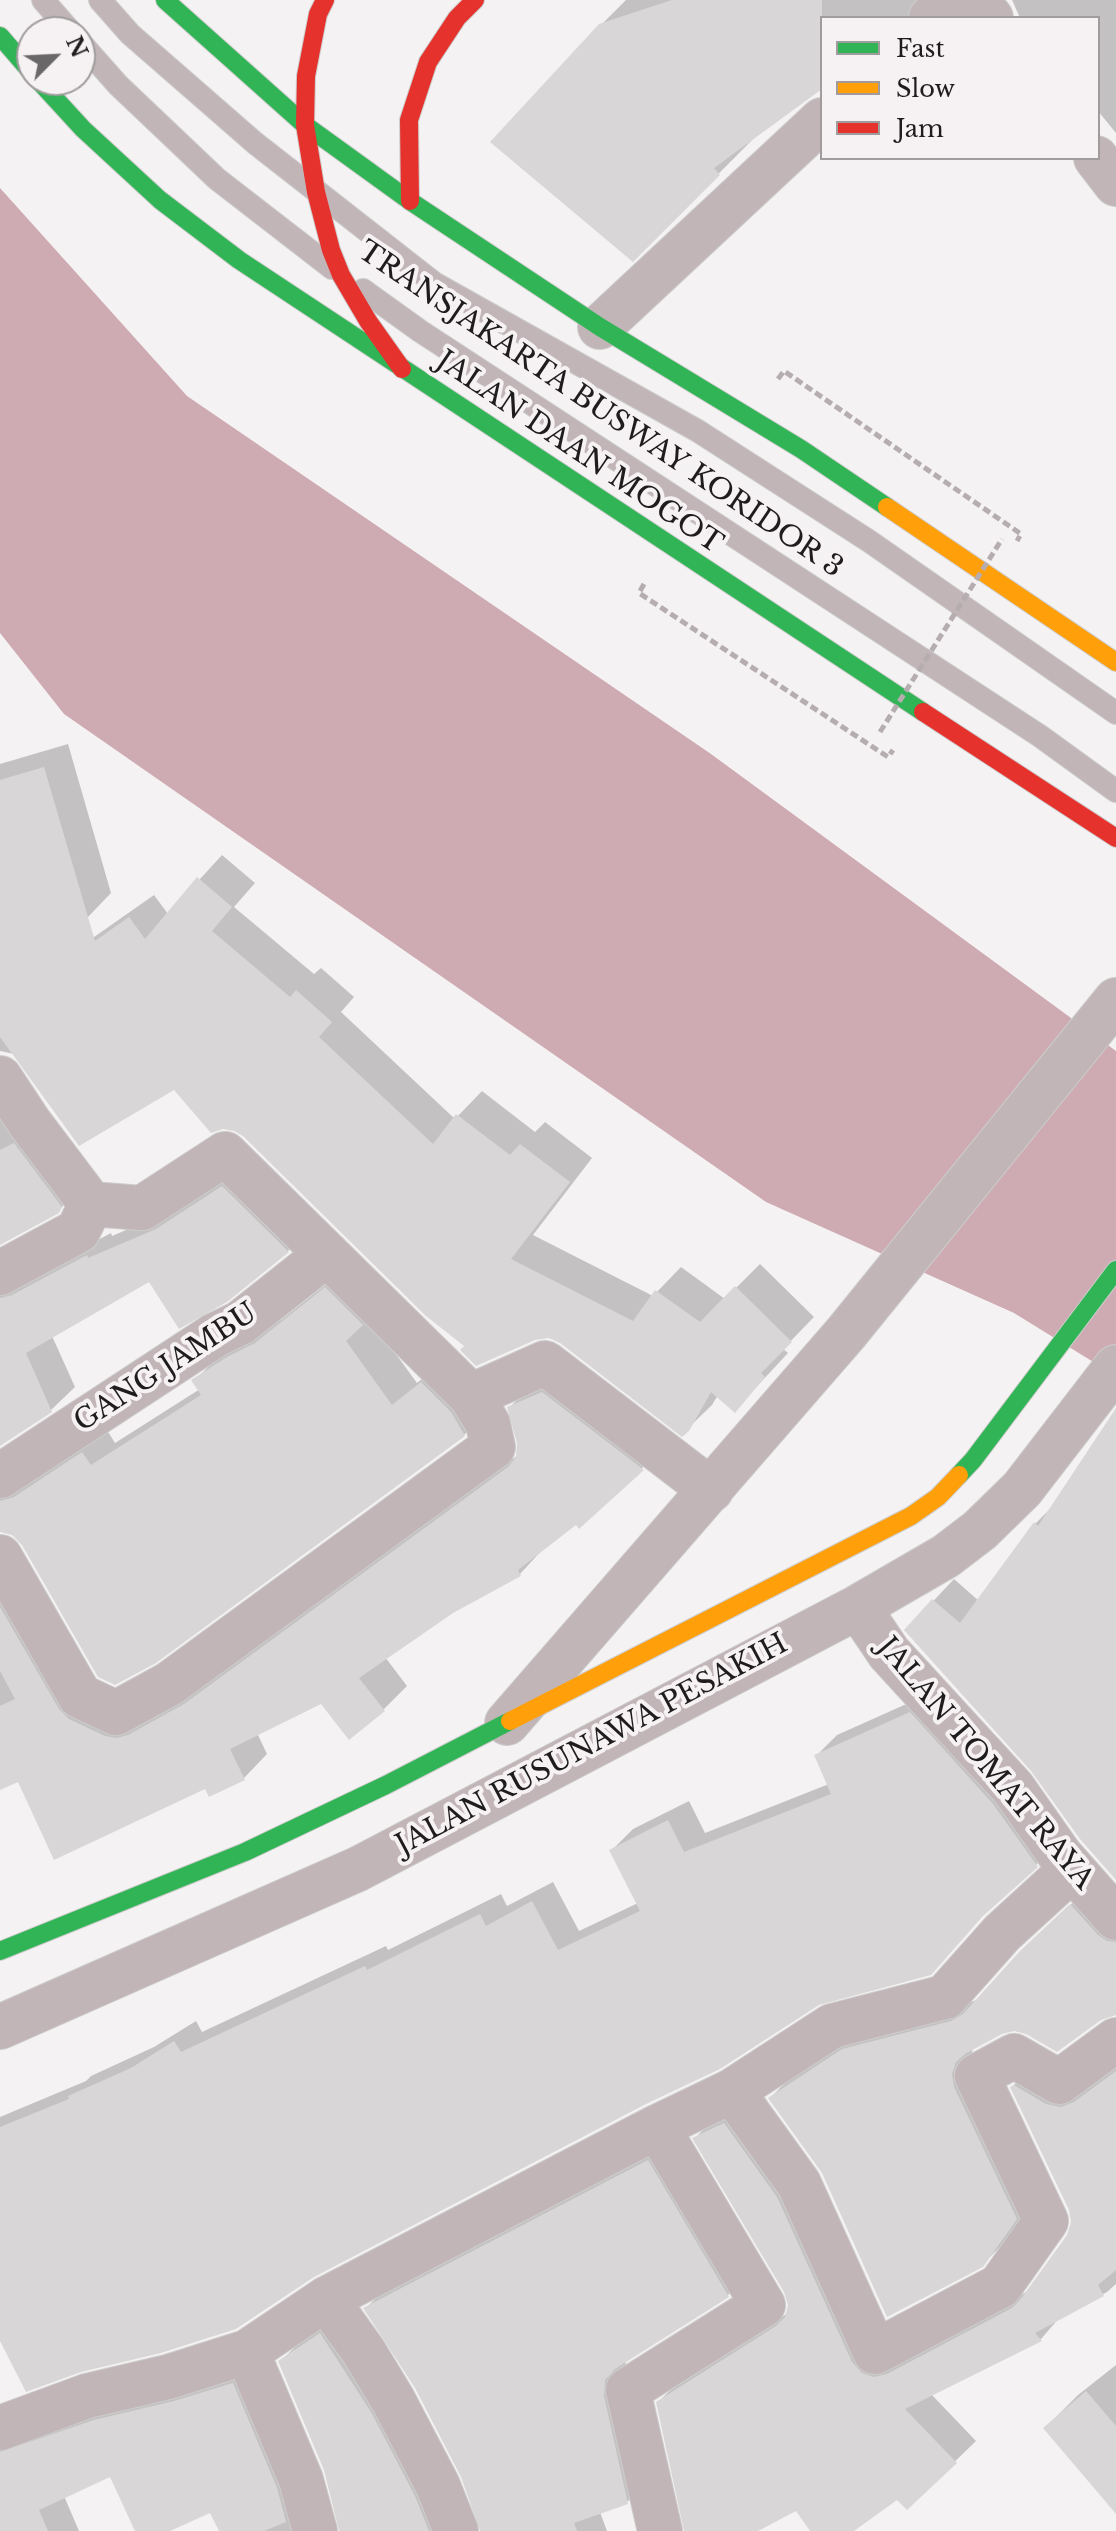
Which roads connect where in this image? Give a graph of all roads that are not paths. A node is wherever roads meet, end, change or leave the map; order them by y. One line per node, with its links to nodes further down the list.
1 (43, 0): 6 (lane)
2 (100, 0): 17 (lane, TRANSJAKARTA BUSWAY KORIDOR 3)
3 (165, 0): 14 (main road)
4 (325, 0): 14 (main road)
5 (475, 0): 18 (main road)
6 (57, 16)
7 (933, 16): 8 (street)
8 (989, 16)
9 (0, 36): 10 (main road)
10 (16, 54)
11 (96, 60): 19 (lane, TRANSJAKARTA BUSWAY KORIDOR 3)
12 (53, 96): 21 (main road, JALAN DAAN MOGOT)
13 (820, 122): 20 (street)
14 (305, 125): 17 (main road); 18 (main road)
15 (1098, 160): 16 (street)
16 (1116, 184)
17 (316, 192): 19 (main road); 23 (lane, TRANSJAKARTA BUSWAY KORIDOR 3)
18 (410, 201): 20 (main road)
19 (341, 275): 21 (main road); 24 (lane, TRANSJAKARTA BUSWAY KORIDOR 3)
20 (600, 327): 22 (main road)
21 (402, 369): 25 (main road, JALAN DAAN MOGOT)
22 (1116, 662)
23 (1116, 713)
24 (1116, 791)
25 (1116, 838)
26 (1114, 1003): 36 (street, JALAN RUSUNAWA PESAKIH)
27 (0, 1078): 28 (street)
28 (15, 1130): 29 (street)
29 (91, 1204): 30 (street); 32 (street)
30 (327, 1254): 34 (street); 35 (street, GANG JAMBU)
31 (1116, 1270): 39 (main road, JALAN RUSUNAWA PESAKIH)
32 (0, 1273)
33 (1116, 1367): 38 (street, JALAN RUSUNAWA PESAKIH)
34 (471, 1396): 36 (street); 37 (street)
35 (0, 1476)
36 (711, 1490): 39 (street, JALAN RUSUNAWA PESAKIH)
37 (0, 1557)
38 (858, 1607): 40 (street, JALAN TOMAT RAYA); 43 (street, JALAN RUSUNAWA PESAKIH)
39 (507, 1723): 42 (main road, JALAN RUSUNAWA PESAKIH)
40 (1072, 1869): 41 (street, JALAN TOMAT RAYA); 45 (street)
41 (1116, 1918)
42 (0, 1951)
43 (0, 2027)
44 (1116, 2040): 45 (street)
45 (732, 2091): 46 (street)
46 (657, 2127): 47 (street); 52 (street)
47 (326, 2299): 48 (street); 51 (street)
48 (247, 2352): 49 (street); 50 (street)
49 (0, 2428)
50 (315, 2531)
51 (456, 2531)
52 (660, 2531)

